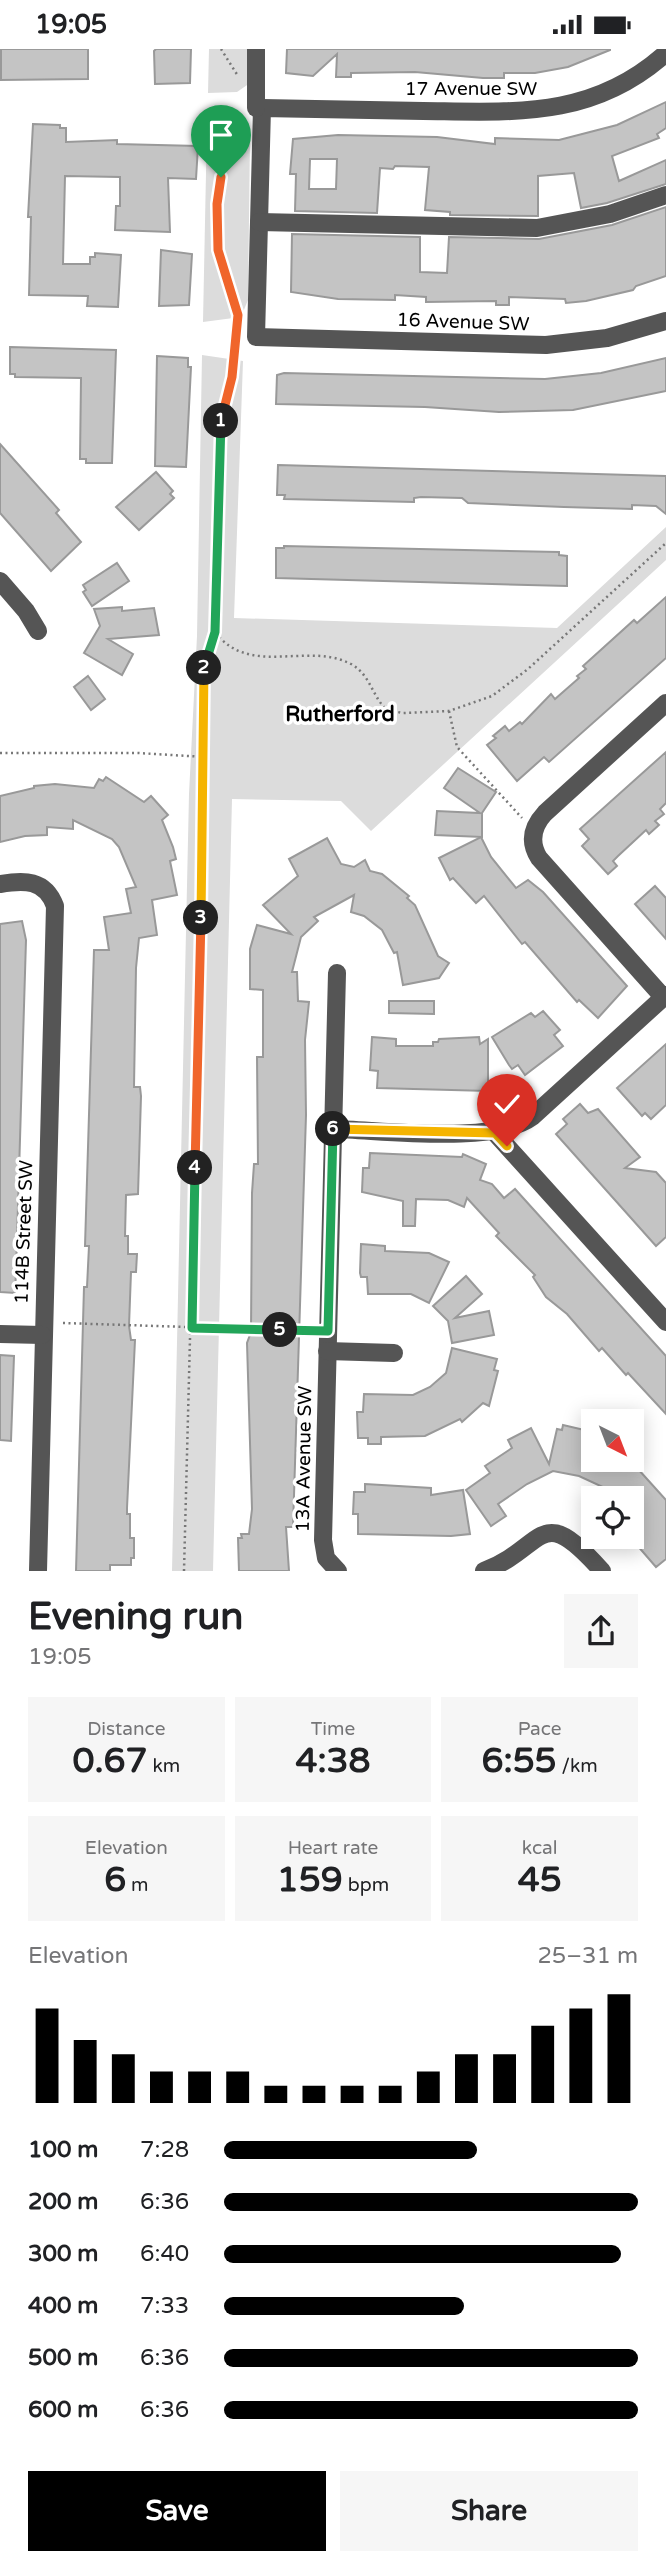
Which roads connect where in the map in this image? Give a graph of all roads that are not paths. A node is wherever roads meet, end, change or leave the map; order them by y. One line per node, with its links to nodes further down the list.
1 (256, 49): 3 (street)
2 (666, 53): 3 (street, 17 Avenue SW)
3 (259, 108): 5 (street)
4 (666, 195): 5 (street)
5 (259, 222): 6 (street, 16 Avenue SW)
6 (666, 321)
7 (0, 581): 8 (street)
8 (38, 631)
9 (666, 703): 12 (street)
10 (0, 884): 16 (street, 114B Street SW)
11 (337, 973): 13 (street, 13A Avenue SW)
12 (665, 996): 14 (street)
13 (333, 1129): 14 (street); 18 (street, 13A Avenue SW)
14 (495, 1133): 15 (street)
15 (666, 1322)
16 (42, 1329): 17 (street); 21 (street, 114B Street SW)
17 (0, 1334)
18 (327, 1351): 19 (street); 20 (street, 13A Avenue SW)
19 (394, 1353)
20 (335, 1569)
21 (38, 1571)
22 (484, 1571): 23 (street)
23 (602, 1571)

